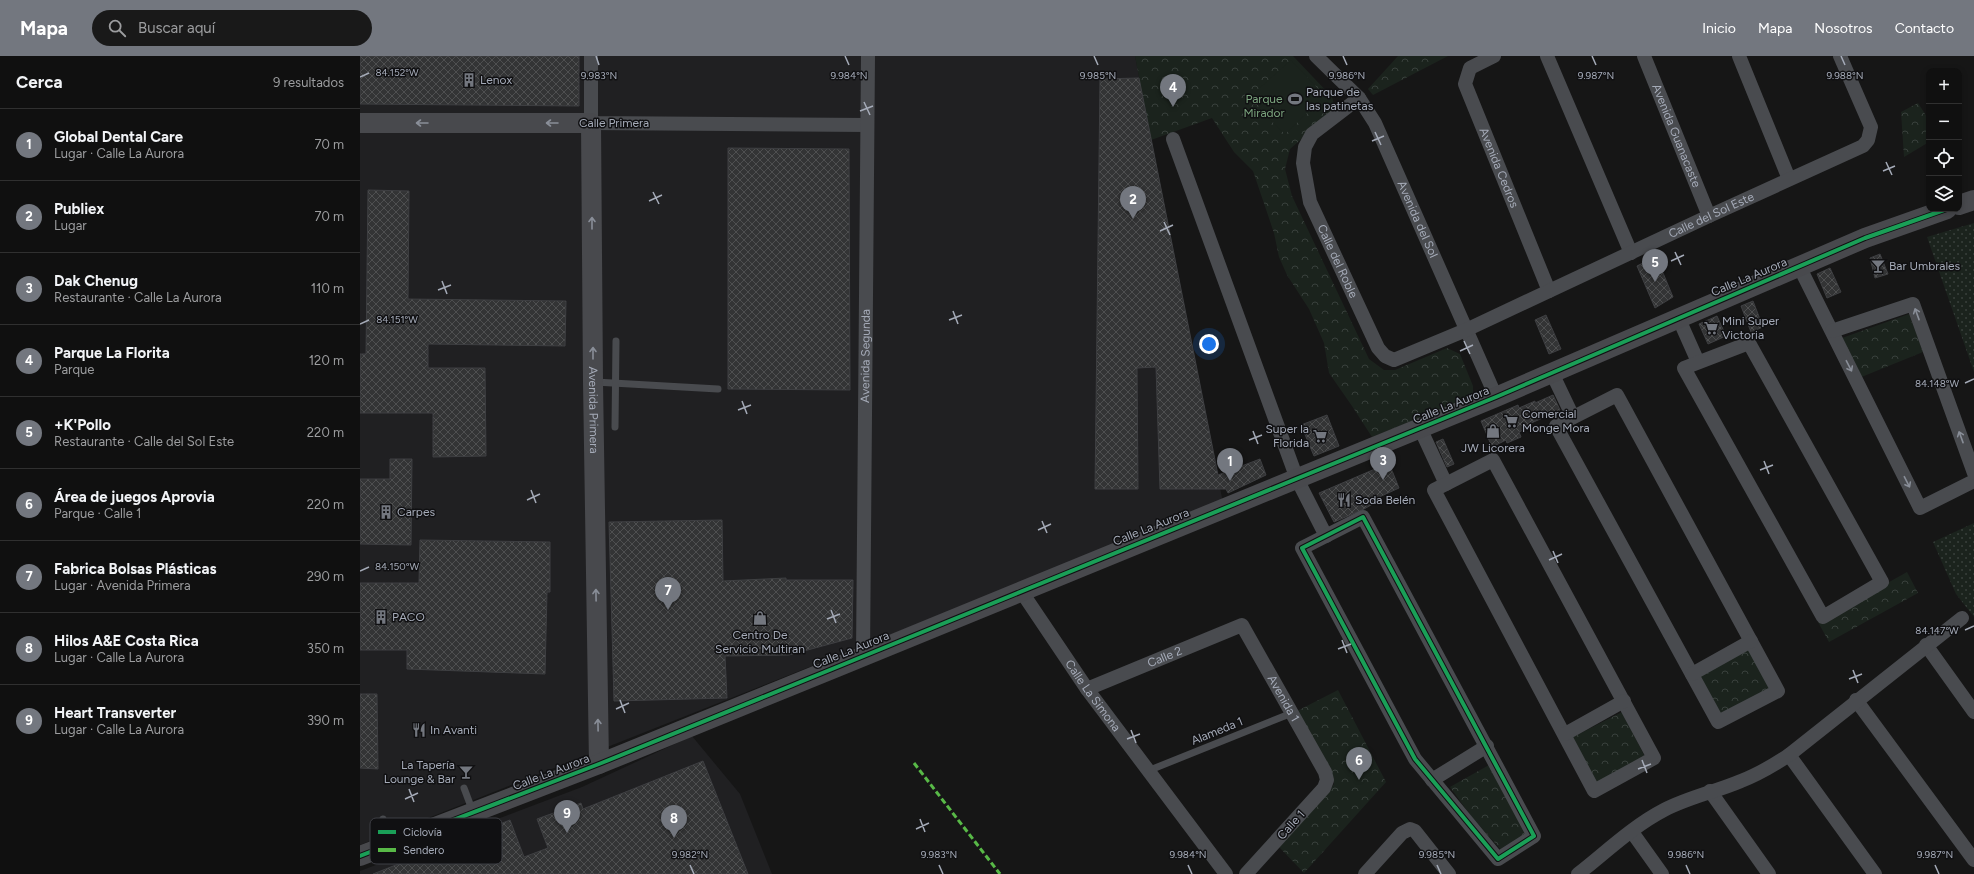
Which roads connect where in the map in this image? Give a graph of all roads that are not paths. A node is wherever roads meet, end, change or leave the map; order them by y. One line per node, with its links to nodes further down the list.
1 (591, 56): 11 (street, Avenida Primera)
2 (868, 56): 12 (street, Avenida Segunda)
3 (1316, 56): 9 (street, Avenida del Sol)
4 (1494, 56): 21 (street, Avenida Cedros)
5 (1547, 56): 19 (street)
6 (1644, 56): 18 (street, Avenida Guanacaste)
7 (1739, 56): 14 (street)
8 (1840, 56): 14 (street, Calle del Sol Este)
9 (1359, 98): 23 (street, Avenida del Sol); 23 (street, Calle del Roble)
10 (360, 123): 11 (street, Calle Primera, one-way to 10)
11 (591, 123): 12 (street, Calle Primera); 28 (street, Avenida Primera, one-way to 11)
12 (867, 125): 45 (street, Avenida Segunda)
13 (1173, 139): 36 (street)
14 (1789, 179): 18 (street, Calle del Sol Este)
15 (1974, 200): 16 (street)
16 (1962, 204)
17 (1939, 212): 20 (street, Calle La Aurora)
18 (1709, 216): 19 (street, Calle del Sol Este)
19 (1630, 253): 21 (street, Calle del Sol Este)
20 (1799, 266): 22 (street, Calle La Aurora); 24 (street)
21 (1549, 291): 23 (street, Calle del Sol Este)
22 (1678, 317): 26 (street); 27 (street, Calle La Aurora)
23 (1466, 330): 31 (street, Avenida del Sol)
24 (1832, 331): 35 (street, one-way to 24); 37 (street, one-way to 37)
25 (616, 341): 29 (lane)
26 (1698, 362): 26 (street)
27 (1552, 373): 31 (street, Calle La Aurora); 32 (street)
28 (593, 382): 29 (lane); 55 (street, Avenida Primera, one-way to 28)
29 (615, 384): 30 (lane); 33 (lane)
30 (718, 389)
31 (1496, 397): 34 (street, Calle La Aurora)
32 (1573, 417): 43 (street); 46 (street)
33 (615, 427)
34 (1420, 428): 36 (street, Calle La Aurora); 38 (street)
35 (1974, 473)
36 (1297, 479): 39 (street); 40 (street, Calle La Aurora)
37 (1974, 481)
38 (1446, 484): 49 (street); 52 (street)
39 (1326, 536): 53 (street); 58 (street)
40 (1021, 591): 45 (street, Calle La Aurora); 47 (street, Calle La Simona)
41 (1962, 618): 44 (street)
42 (1242, 625): 47 (street, Calle 2); 51 (street, Avenida 1)
43 (1751, 641): 46 (street); 46 (street)
44 (1926, 646): 48 (street); 50 (street)
45 (863, 656): 55 (street, Calle La Aurora)
46 (1692, 674)
47 (1087, 689): 56 (street, Calle La Simona)
48 (1856, 700): 54 (street); 66 (street)
49 (1624, 701): 52 (street); 52 (street)
50 (1974, 712)
51 (1292, 713): 56 (lane, Alameda 1); 57 (street, Avenida 1)
52 (1565, 734)
53 (1487, 746): 58 (street); 58 (street)
54 (1789, 755): 60 (street); 74 (street)
55 (599, 764): 61 (street, Calle La Aurora)
56 (1150, 770): 67 (street, Calle La Simona)
57 (1325, 772): 68 (street, Calle 1)
58 (1432, 780)
59 (464, 788): 61 (lane)
60 (1710, 791): 63 (street); 73 (street)
61 (474, 812): 62 (street, Calle La Aurora)
62 (458, 818)
63 (1632, 832): 71 (street); 72 (street)
64 (370, 852): 65 (street, Calle La Aurora)
65 (360, 856)
66 (1974, 860)
67 (1226, 874)
68 (1246, 874)
69 (1366, 874): 70 (street)
70 (1449, 874)
71 (1578, 874)
72 (1662, 874)
73 (1769, 874)
74 (1875, 874)

